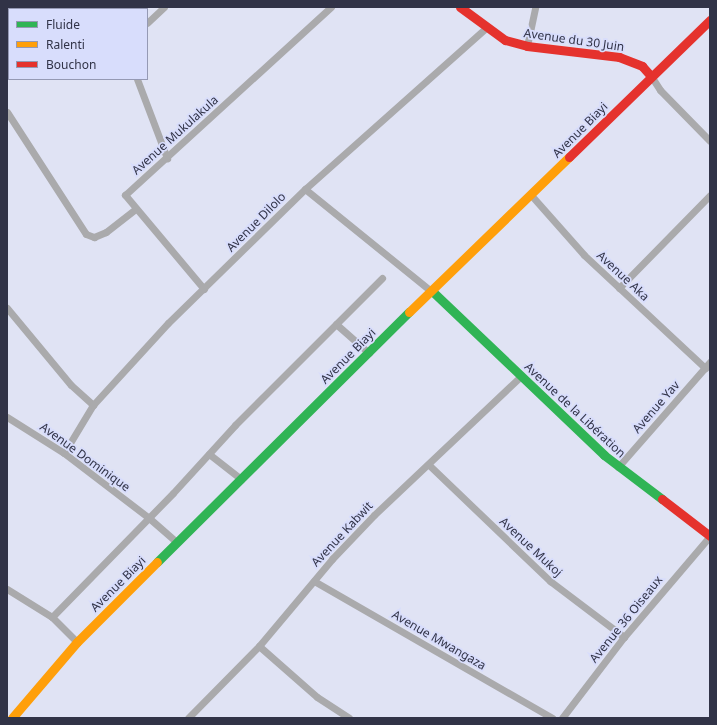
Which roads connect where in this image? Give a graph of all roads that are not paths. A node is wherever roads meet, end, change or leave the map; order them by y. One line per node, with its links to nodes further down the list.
1 (164, 7): 6 (street)
2 (331, 7): 13 (street, Avenue Mukulakula)
3 (460, 7): 7 (street, Avenue du 30 Juin)
4 (535, 7): 8 (street)
5 (710, 20): 9 (street, Avenue Biayi)
6 (148, 22)
7 (486, 28): 8 (street, Avenue du 30 Juin); 14 (street, Avenue Dilolo)
8 (528, 46): 9 (street, Avenue du 30 Juin)
9 (651, 76): 12 (street, Avenue du 30 Juin); 15 (street, Avenue Biayi)
10 (137, 80): 13 (street)
11 (7, 112): 17 (street)
12 (710, 141)
13 (167, 158): 17 (street, Avenue Mukulakula)
14 (305, 189): 20 (street, Avenue Dilolo); 21 (street)
15 (531, 195): 19 (street, Avenue Aka); 21 (street, Avenue Biayi)
16 (710, 195): 19 (street)
17 (135, 209): 20 (street, Avenue Mukulakula)
18 (382, 278): 23 (street)
19 (618, 288): 25 (street, Avenue Aka)
20 (204, 289): 27 (street, Avenue Dilolo)
21 (431, 291): 24 (street, Avenue Biayi); 26 (street, Avenue de la Libération)
22 (7, 308): 27 (street)
23 (336, 324): 24 (street); 30 (street)
24 (368, 353): 33 (street, Avenue Biayi)
25 (707, 365): 32 (street, Avenue Yav)
26 (521, 376): 31 (street, Avenue Kabwit); 32 (street, Avenue de la Libération)
27 (93, 406): 29 (street, Avenue Dilolo)
28 (7, 417): 29 (street, Avenue Dominique)
29 (64, 453): 34 (street, Avenue Dominique)
30 (209, 454): 33 (street); 34 (street)
31 (429, 465): 37 (street, Avenue Kabwit); 40 (street, Avenue Mukoj)
32 (618, 467): 35 (street, Avenue de la Libération)
33 (241, 479): 36 (street, Avenue Biayi)
34 (149, 518): 36 (street, Avenue Dominique); 39 (street)
35 (710, 536): 40 (street, Avenue 36 Oiseaux)
36 (177, 542): 41 (street, Avenue Biayi)
37 (314, 581): 42 (street, Avenue Kabwit); 46 (street, Avenue Mwangaza)
38 (7, 589): 39 (street)
39 (52, 617): 41 (street)
40 (624, 637): 47 (street, Avenue 36 Oiseaux)
41 (77, 642): 43 (street, Avenue Biayi)
42 (259, 646): 44 (street, Avenue Kabwit); 45 (street)
43 (12, 718)
44 (188, 718)
45 (349, 718)
46 (552, 718)
47 (562, 718)

